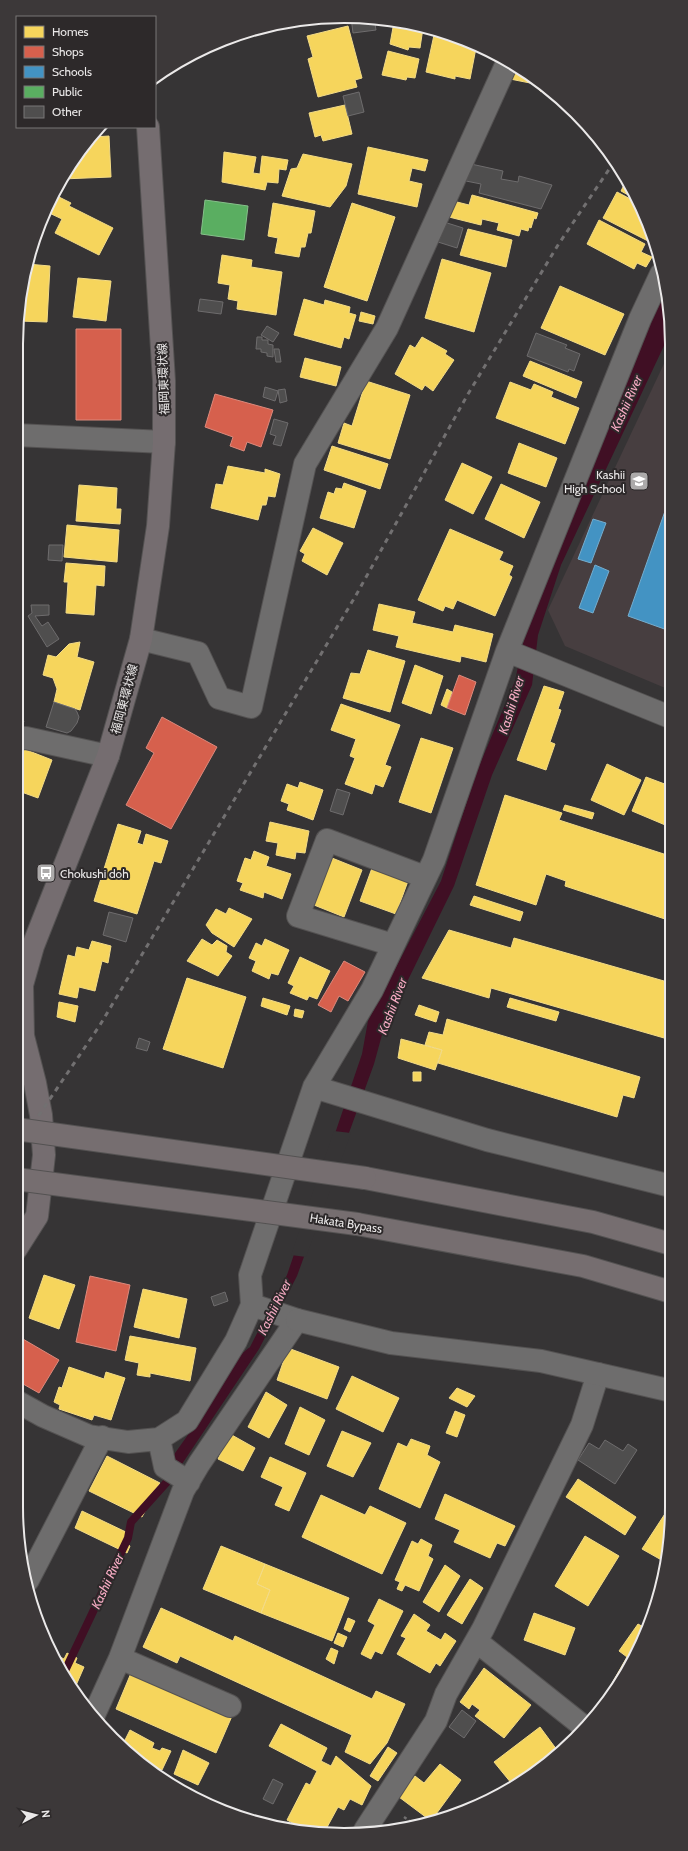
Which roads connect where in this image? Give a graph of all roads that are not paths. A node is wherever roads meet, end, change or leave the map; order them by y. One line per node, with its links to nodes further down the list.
1 (505, 67): 6 (street)
2 (148, 128): 5 (main road, 福岡東環状線)
3 (659, 279): 7 (street)
4 (23, 435): 5 (street)
5 (164, 442): 6 (main road, 福岡東環状線)
6 (141, 639): 10 (main road, 福岡東環状線)
7 (507, 651): 8 (street); 11 (street)
8 (665, 715)
9 (23, 738): 10 (street)
10 (108, 756): 13 (main road, 福岡東環状線)
11 (425, 877): 12 (street); 12 (street)
12 (393, 945): 15 (street)
13 (23, 981)
14 (23, 1036): 19 (main road, 福岡東環状線)
15 (314, 1087): 18 (street); 22 (street)
16 (23, 1130): 20 (highway, bridge)
17 (23, 1179): 21 (highway, Hakata Bypass, bridge)
18 (665, 1184)
19 (23, 1238)
20 (665, 1242)
21 (665, 1290)
22 (252, 1305): 23 (street); 28 (street)
23 (297, 1320): 24 (street); 29 (street)
24 (598, 1374): 25 (street); 31 (street)
25 (665, 1389)
26 (23, 1405): 27 (street)
27 (102, 1437): 28 (street); 30 (street)
28 (159, 1439): 29 (street)
29 (189, 1482): 32 (street)
30 (30, 1575)
31 (476, 1641): 35 (street); 36 (street)
32 (120, 1658): 33 (street); 34 (street)
33 (230, 1706)
34 (96, 1710)
35 (580, 1724)
36 (367, 1827)

